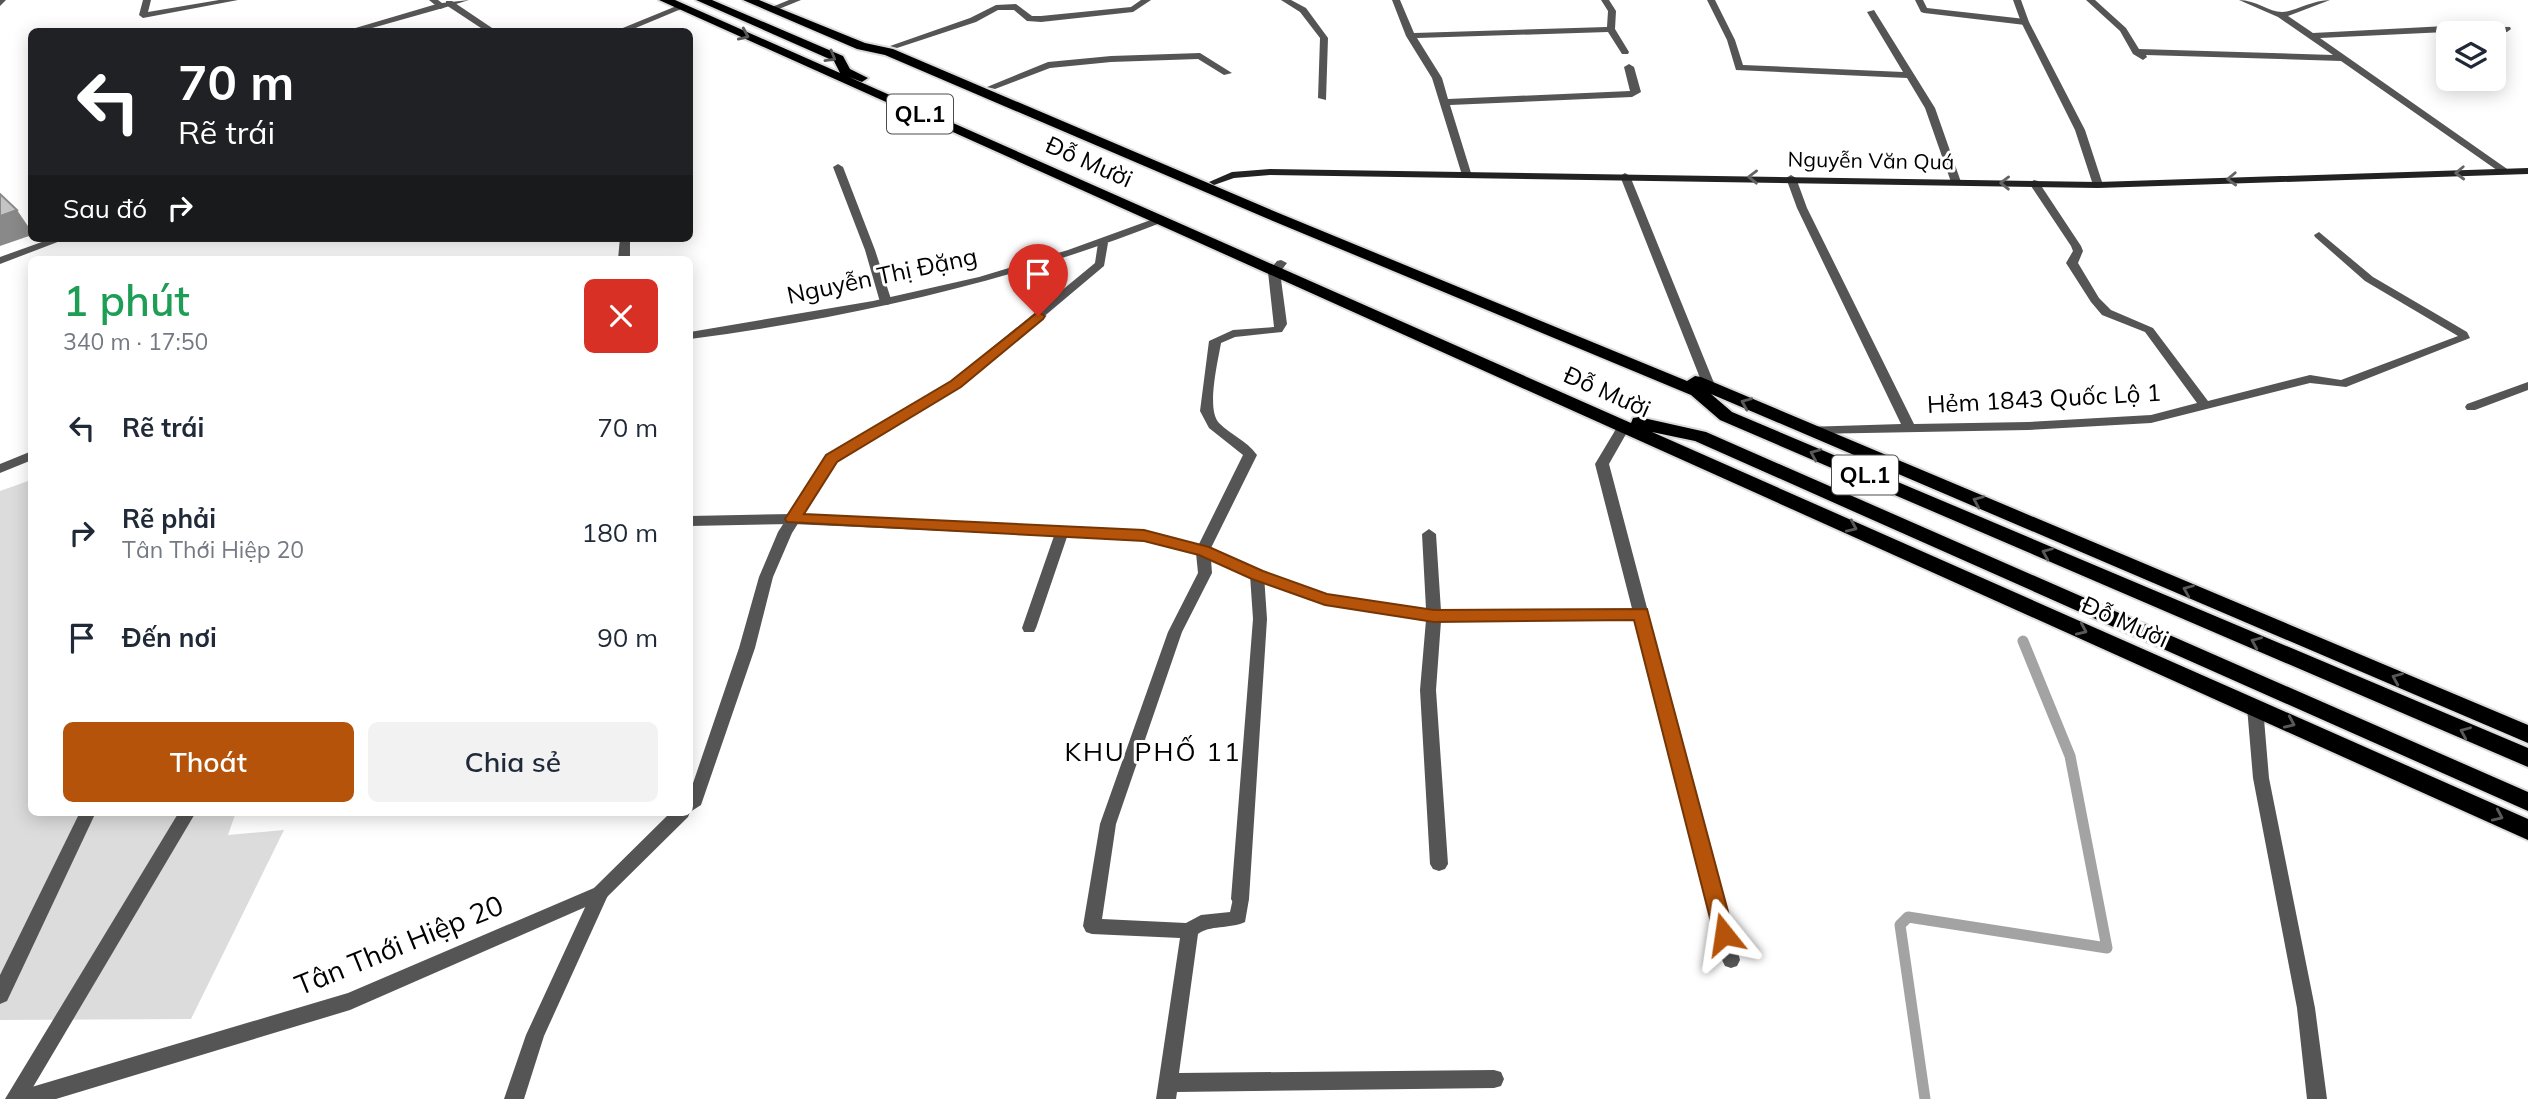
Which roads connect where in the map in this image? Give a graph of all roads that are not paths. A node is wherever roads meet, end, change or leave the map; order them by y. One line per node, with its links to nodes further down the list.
1 (147, 0): 2 (street)
2 (234, 0)
3 (465, 0): 18 (street)
4 (665, 0): 19 (highway, Đỗ Mười / QL.1)
5 (702, 0): 54 (highway, Đỗ Mười / QL.1, one-way to 54)
6 (749, 0): 20 (highway, Đỗ Mười / QL.1)
7 (1147, 0): 33 (street)
8 (1285, 0): 42 (street)
9 (1396, 0): 31 (street)
10 (1605, 0): 29 (street)
11 (1711, 0): 40 (street)
12 (1919, 0): 24 (street)
13 (2017, 0): 24 (street)
14 (2090, 0): 35 (street)
15 (2243, 0): 22 (street)
16 (2326, 0): 22 (street)
17 (790, 1): 20 (street); 33 (highway, Đỗ Mười / QL.1)
18 (441, 3): 23 (street); 27 (street)
19 (682, 7): 28 (street); 54 (highway, Đỗ Mười / QL.1, one-way to 54)
20 (771, 9): 52 (highway, Đỗ Mười / QL.1)
21 (1871, 12): 40 (street)
22 (2281, 15): 32 (street)
23 (380, 22): 25 (street); 26 (street)
24 (2025, 22): 53 (street)
25 (360, 28)
26 (391, 28)
27 (487, 28)
28 (627, 28)
29 (1611, 29): 31 (street); 34 (street)
30 (2507, 29): 32 (street)
31 (1410, 36): 43 (street)
32 (2311, 36): 36 (street)
33 (894, 46): 41 (highway, Đỗ Mười / QL.1)
34 (1625, 52)
35 (2136, 52): 36 (street); 37 (street)
36 (2342, 58): 46 (street)
37 (2149, 62)
38 (1629, 67): 43 (street)
39 (1227, 73): 41 (street)
40 (1908, 75): 50 (street)
41 (992, 87): 52 (highway, Đỗ Mười / QL.1)
42 (1323, 98)
43 (1445, 102): 47 (street)
44 (838, 167): 60 (street)
45 (2528, 171): 46 (main road, Nguyễn Văn Quá)
46 (2505, 172): 53 (main road, Nguyễn Văn Quá, one-way to 53)
47 (1466, 173): 48 (main road, Nguyễn Văn Quá); 52 (main road, Nguyễn Văn Quá)
48 (1625, 176): 49 (main road, Nguyễn Văn Quá, one-way to 48); 63 (street)
49 (1791, 178): 50 (main road, Nguyễn Văn Quá); 67 (street)
50 (1956, 182): 51 (main road, Nguyễn Văn Quá, one-way to 50)
51 (2034, 183): 53 (main road, Nguyễn Văn Quá); 64 (street)
52 (1211, 184): 63 (highway, Đỗ Mười / QL.1); 82 (highway, Đỗ Mười / QL.1, one-way to 52)
53 (2098, 184)
54 (1165, 217): 57 (street, Nguyễn Thị Đặng); 59 (highway, Đỗ Mười / QL.1)
55 (2319, 235): 64 (street, Hẻm 1843 Quốc Lộ 1)
56 (51, 242): 58 (street)
57 (1103, 243): 60 (street, Nguyễn Thị Đặng); 71 (street)
58 (0, 261)
59 (1277, 268): 66 (highway, Đỗ Mười / QL.1); 75 (street); 84 (highway, Đỗ Mười / QL.1)
60 (886, 302): 61 (street, Nguyễn Thị Đặng)
61 (693, 335)
62 (2528, 386): 65 (street)
63 (1710, 388): 68 (highway, Đỗ Mười / QL.1, one-way to 63)
64 (2205, 405): 67 (street, Hẻm 1843 Quốc Lộ 1)
65 (2472, 408)
66 (1624, 426): 77 (street); 80 (highway, Đỗ Mười / QL.1, one-way to 80)
67 (1909, 427): 68 (street, Hẻm 1843 Quốc Lộ 1)
68 (1810, 430): 81 (highway, Đỗ Mười / QL.1, one-way to 68)
69 (28, 457): 70 (street)
70 (0, 469)
71 (793, 519): 72 (street); 73 (street); 83 (street)
72 (693, 521)
73 (1062, 532): 75 (street); 79 (street)
74 (1429, 534): 78 (street)
75 (1203, 551): 76 (street); 91 (street)
76 (1257, 575): 78 (street); 91 (street)
77 (1641, 614): 78 (street); 92 (street)
78 (1434, 616): 89 (street)
79 (1029, 628)
80 (2255, 707): 88 (highway, Đỗ Mười / QL.1, one-way to 88); 99 (street)
81 (2528, 734)
82 (2528, 758)
83 (693, 802)
84 (2528, 802)
85 (86, 816): 93 (street)
86 (186, 816): 96 (street)
87 (678, 816): 90 (street, Tân Thới Hiệp 20)
88 (2528, 830)
89 (1439, 864)
90 (600, 893): 97 (street, Tân Thới Hiệp 20); 98 (street)
91 (1190, 931): 95 (street)
92 (1731, 960)
93 (0, 995)
94 (1494, 1079): 95 (street)
95 (1168, 1091)
96 (15, 1099)
97 (25, 1099)
98 (514, 1099)
99 (2317, 1099)

